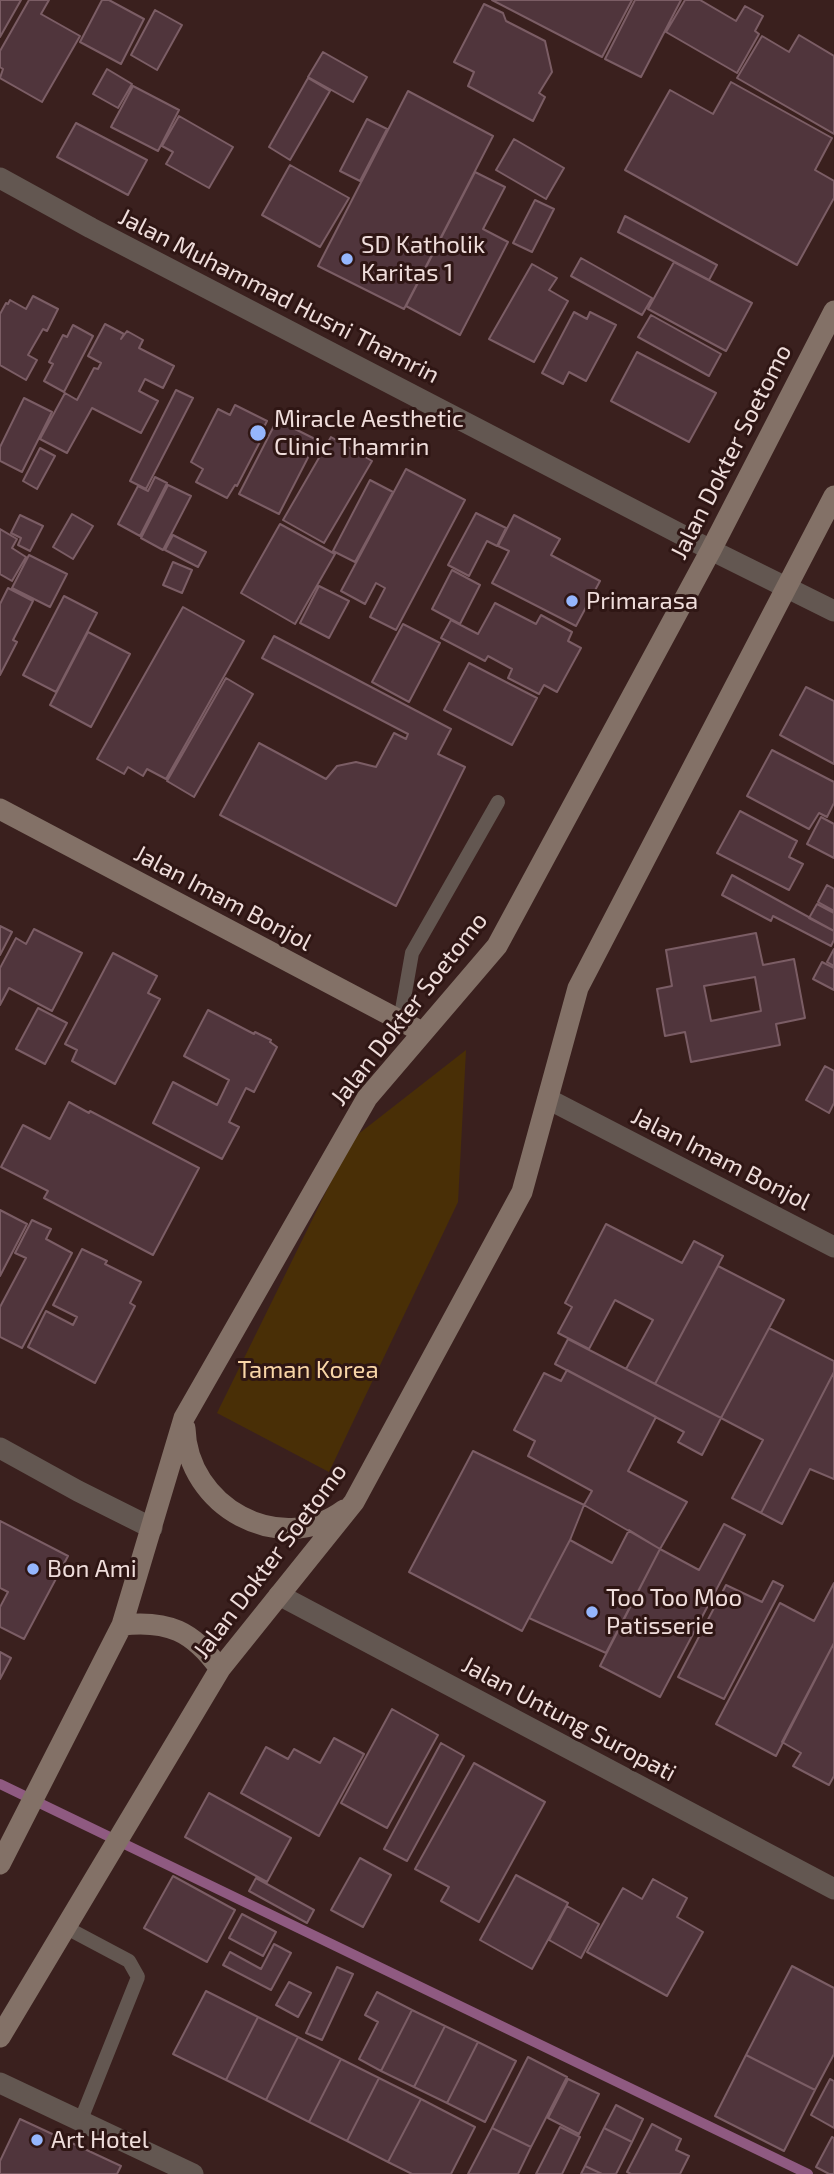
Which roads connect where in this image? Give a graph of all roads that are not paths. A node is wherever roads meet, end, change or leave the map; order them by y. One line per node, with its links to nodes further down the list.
1 (0, 178): 4 (street, Jalan Muhammad Husni Thamrin)
2 (834, 311): 4 (main road, Jalan Dokter Soetomo)
3 (834, 496): 5 (main road, Jalan Dokter Soetomo)
4 (711, 550): 5 (street, Jalan Muhammad Husni Thamrin); 10 (main road, Jalan Dokter Soetomo)
5 (786, 586): 6 (street, Jalan Muhammad Husni Thamrin); 11 (main road, Jalan Dokter Soetomo)
6 (834, 611)
7 (498, 802): 9 (lane)
8 (0, 809): 9 (main road, Jalan Imam Bonjol)
9 (400, 1021): 10 (main road, Jalan Imam Bonjol)
10 (422, 1032): 13 (main road, Jalan Dokter Soetomo)
11 (548, 1099): 12 (street, Jalan Imam Bonjol); 15 (main road, Jalan Dokter Soetomo)
12 (834, 1247)
13 (184, 1418): 15 (main road); 16 (main road, Jalan Dokter Soetomo)
14 (0, 1448): 16 (street)
15 (354, 1502): 17 (main road, Jalan Dokter Soetomo)
16 (152, 1528): 18 (main road, Jalan Dokter Soetomo)
17 (279, 1595): 19 (main road, Jalan Dokter Soetomo); 21 (street, Jalan Untung Suropati)
18 (122, 1625): 19 (main road); 20 (main road, Jalan Dokter Soetomo)
19 (219, 1669): 22 (main road, Jalan Dokter Soetomo)
20 (0, 1864)
21 (834, 1889)
22 (65, 1927): 23 (main road, Jalan Dokter Soetomo); 25 (lane)
23 (0, 2037)
24 (0, 2083): 25 (street)
25 (80, 2122): 26 (street)
26 (194, 2174)

